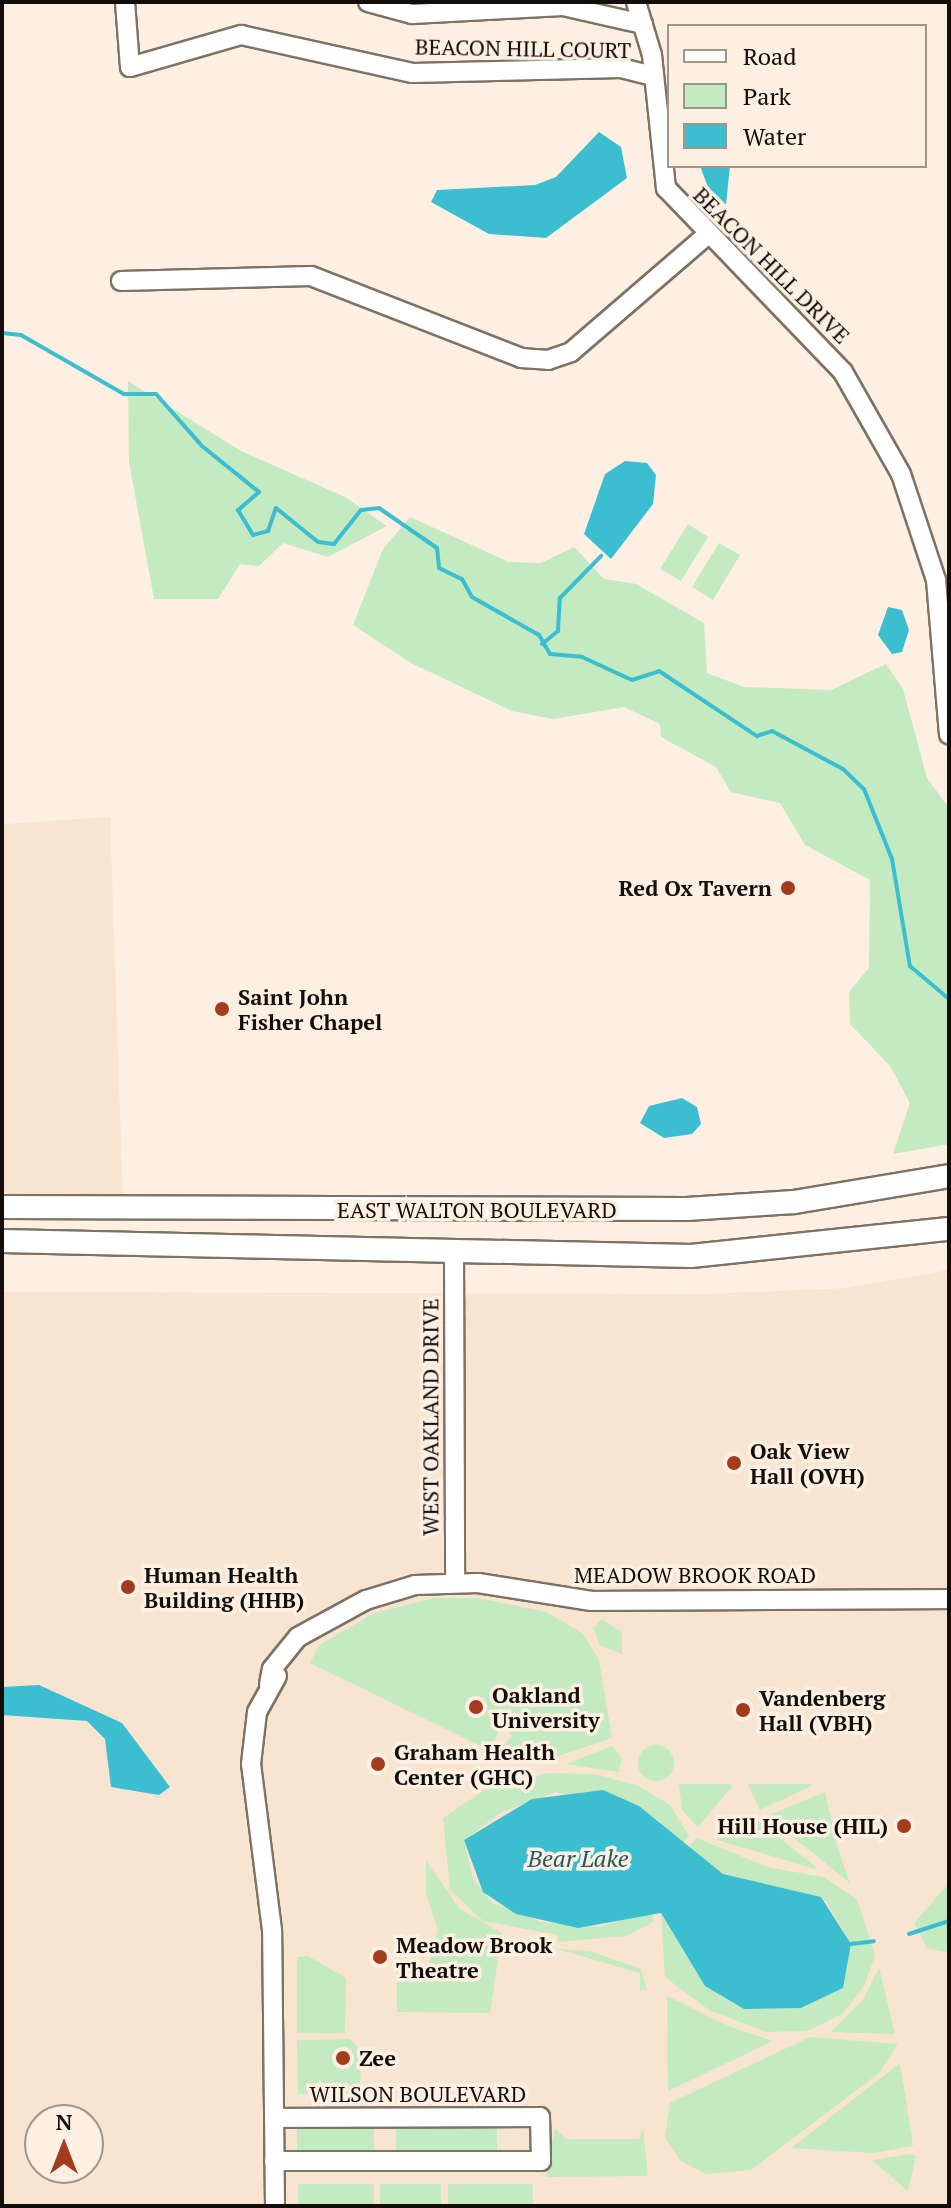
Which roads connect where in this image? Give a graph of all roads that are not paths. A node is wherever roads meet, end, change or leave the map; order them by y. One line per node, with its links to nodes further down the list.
1 (125, 2): 5 (street, BEACON HILL COURT)
2 (368, 2): 4 (street, BEACON HILL COURT)
3 (636, 2): 4 (street, BEACON HILL DRIVE)
4 (643, 24): 5 (street, BEACON HILL DRIVE)
5 (653, 76): 6 (street, BEACON HILL DRIVE)
6 (706, 236): 7 (street); 8 (street, BEACON HILL DRIVE)
7 (121, 281)
8 (949, 734)
9 (949, 1176): 11 (main road, EAST WALTON BOULEVARD)
10 (2, 1207): 11 (main road, EAST WALTON BOULEVARD)
11 (248, 1209): 14 (main road)
12 (949, 1229): 15 (main road, EAST WALTON BOULEVARD)
13 (2, 1241): 14 (main road, EAST WALTON BOULEVARD)
14 (236, 1247): 15 (main road, EAST WALTON BOULEVARD)
15 (454, 1252): 16 (street, WEST OAKLAND DRIVE)
16 (455, 1582): 17 (street, MEADOW BROOK ROAD); 18 (street, MEADOW BROOK ROAD)
17 (949, 1599)
18 (274, 2118): 19 (street, MEADOW BROOK ROAD); 19 (street, WILSON BOULEVARD)
19 (274, 2161): 20 (street, MEADOW BROOK ROAD)
20 (275, 2206)

